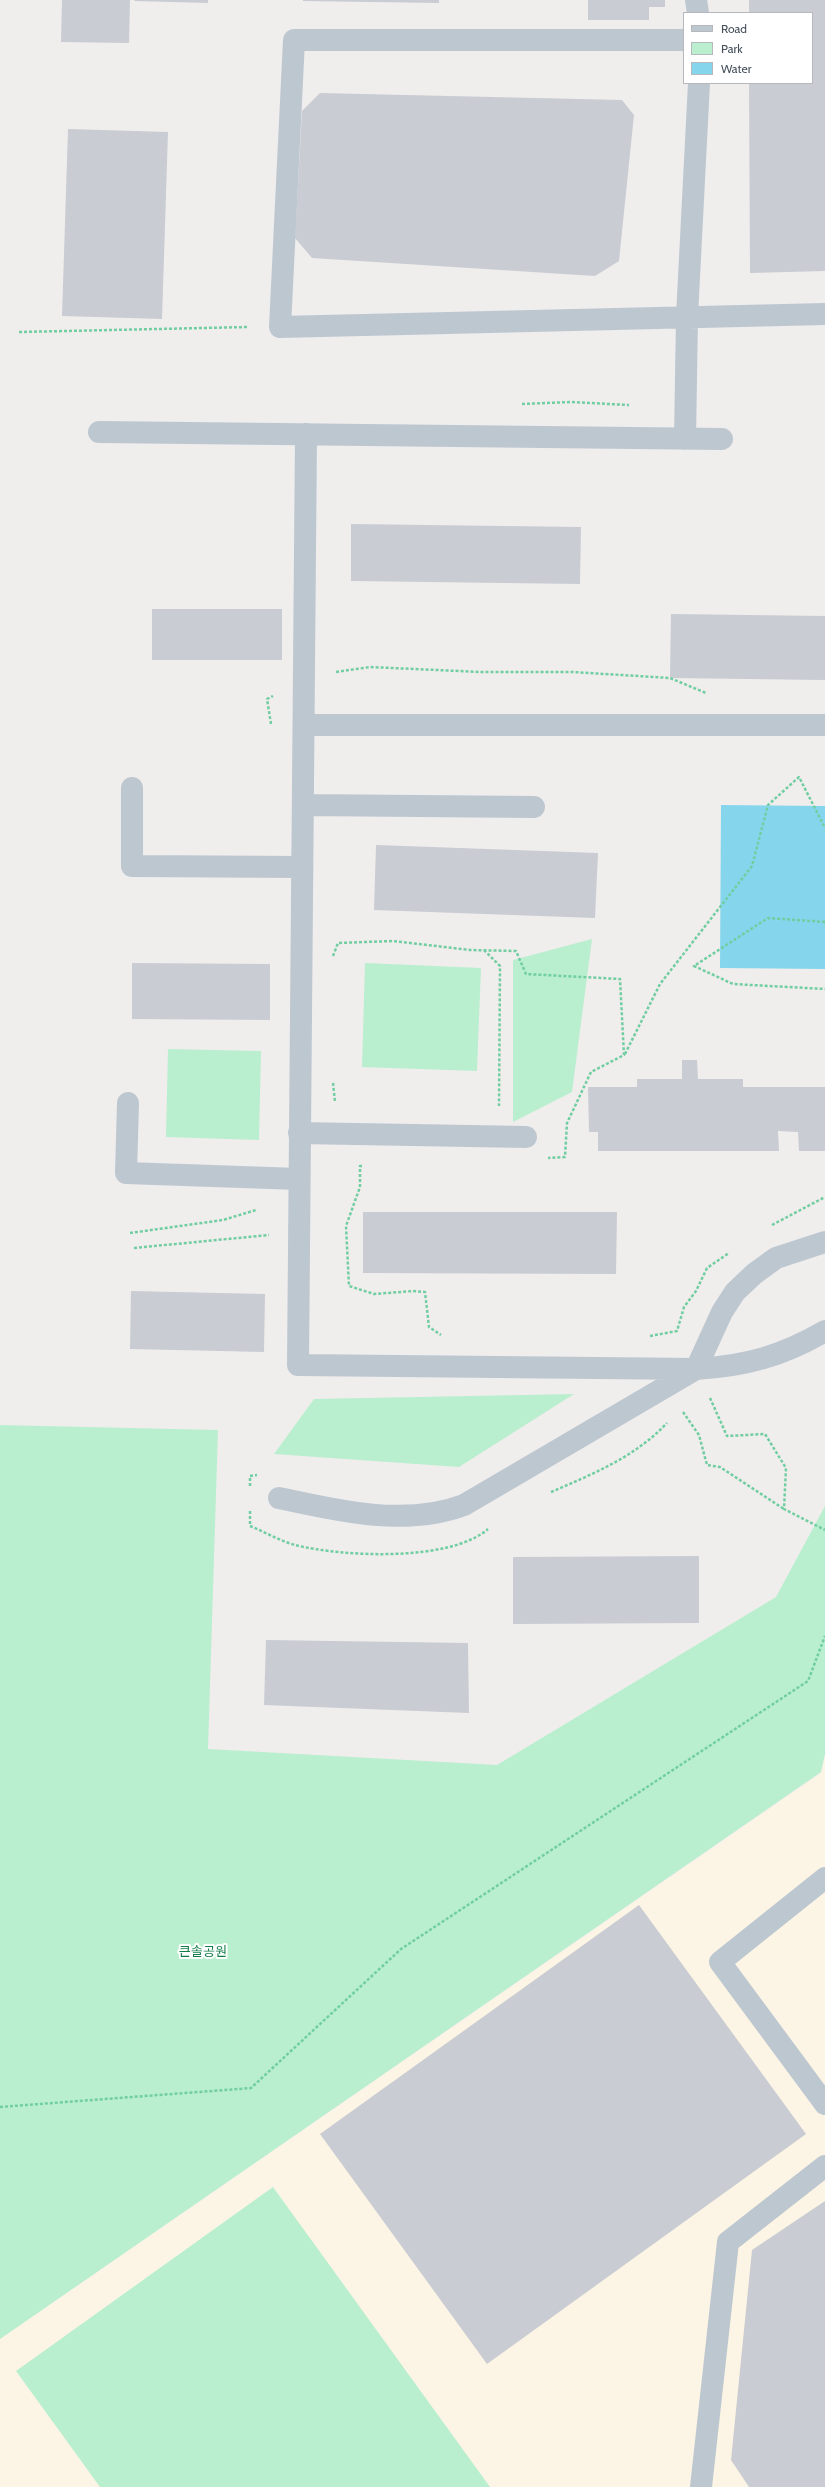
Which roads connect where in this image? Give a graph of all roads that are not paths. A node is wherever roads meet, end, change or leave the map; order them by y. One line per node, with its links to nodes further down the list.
1 (696, 0): 2 (street)
2 (698, 12)
3 (683, 40): 6 (street)
4 (699, 84): 6 (street)
5 (825, 314): 6 (street)
6 (687, 316): 9 (street)
7 (98, 432): 8 (street)
8 (306, 434): 9 (street); 11 (street)
9 (685, 439): 10 (street)
10 (722, 439)
11 (305, 725): 12 (street); 14 (street)
12 (825, 725)
13 (132, 788): 16 (street)
14 (303, 805): 15 (street); 16 (street)
15 (534, 807)
16 (302, 868): 18 (street)
17 (128, 1103): 20 (street)
18 (299, 1133): 19 (street); 20 (street)
19 (526, 1137)
20 (299, 1179): 23 (street)
21 (825, 1242): 23 (street)
22 (825, 1331): 23 (street)
23 (696, 1369): 24 (street)
24 (279, 1498)
25 (825, 1878): 26 (street)
26 (825, 2104)
27 (825, 2166): 28 (street)
28 (703, 2486)

